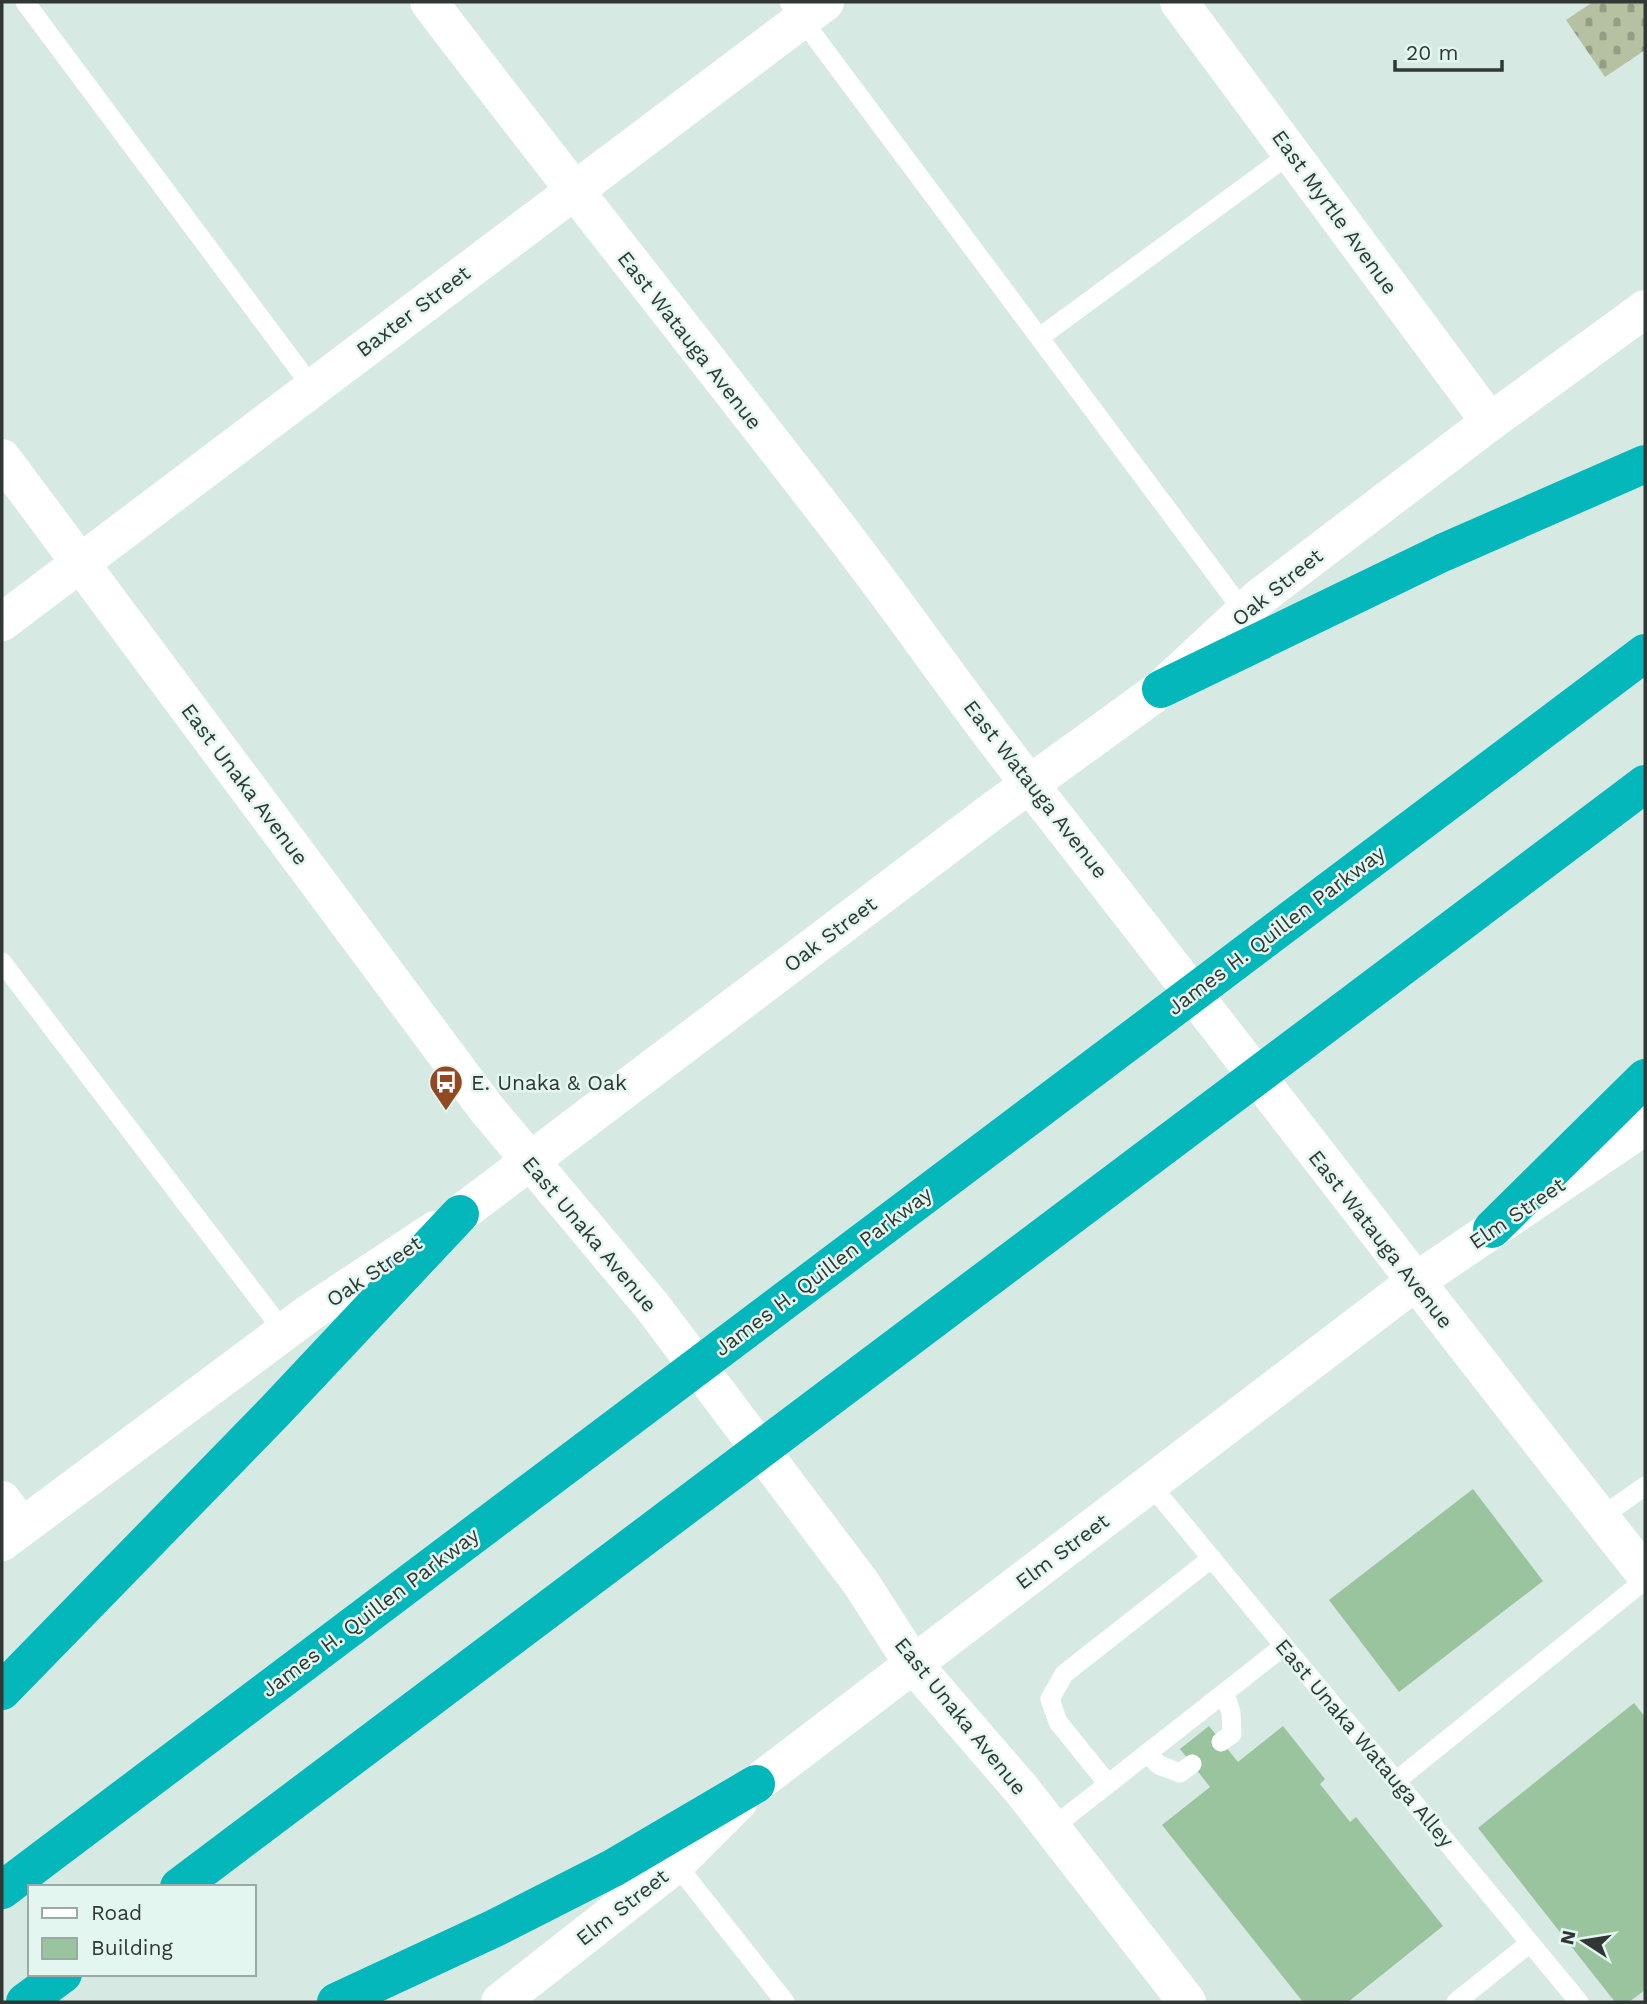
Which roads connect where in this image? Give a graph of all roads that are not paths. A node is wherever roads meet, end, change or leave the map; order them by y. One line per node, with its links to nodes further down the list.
1 (25, 2): 9 (lane)
2 (429, 2): 6 (main road, East Watauga Avenue)
3 (1179, 2): 5 (main road, East Myrtle Avenue)
4 (806, 7): 6 (main road, Baxter Street); 8 (lane)
5 (1291, 153): 8 (lane); 10 (main road, East Myrtle Avenue)
6 (572, 190): 9 (main road, Baxter Street); 18 (main road, East Watauga Avenue)
7 (1645, 309): 10 (main road, Oak Street)
8 (1040, 337): 14 (lane)
9 (312, 387): 13 (main road, Baxter Street)
10 (1490, 422): 14 (main road, Oak Street)
11 (2, 458): 13 (main road, East Unaka Avenue)
12 (1645, 464): 17 (highway)
13 (81, 563): 15 (main road, Baxter Street); 23 (main road, East Unaka Avenue)
14 (1244, 612): 17 (main road, Oak Street)
15 (2, 622)
16 (1645, 653): 47 (highway, James H. Quillen Parkway)
17 (1161, 689): 18 (main road, Oak Street)
18 (1029, 784): 23 (main road, Oak Street); 26 (main road, East Watauga Avenue)
19 (1645, 785): 46 (highway)
20 (2, 962): 27 (lane)
21 (1645, 1078): 25 (highway)
22 (1645, 1126): 25 (main road, Elm Street)
23 (528, 1160): 24 (main road, Oak Street); 35 (main road, East Unaka Avenue)
24 (460, 1214): 27 (main road, Oak Street); 36 (highway)
25 (1492, 1229): 26 (main road, Elm Street)
26 (1415, 1282): 28 (main road, Elm Street); 30 (main road, East Watauga Avenue)
27 (284, 1332): 31 (main road, Oak Street)
28 (1150, 1484): 32 (lane, East Unaka Watauga Alley); 35 (main road, Elm Street)
29 (1645, 1486): 30 (lane)
30 (1600, 1518): 33 (main road, East Watauga Avenue)
31 (8, 1523)
32 (1212, 1558): 34 (lane, East Unaka Watauga Alley); 43 (lane)
33 (1645, 1577): 41 (lane)
34 (1284, 1646): 37 (lane); 41 (lane, East Unaka Watauga Alley)
35 (913, 1664): 42 (main road, Elm Street); 44 (main road, East Unaka Avenue)
36 (2, 1691)
37 (1224, 1693): 38 (lane); 39 (lane)
38 (1222, 1742)
39 (1147, 1753): 40 (lane); 43 (lane)
40 (1192, 1764)
41 (1396, 1782): 48 (lane, East Unaka Watauga Alley)
42 (756, 1784): 45 (main road, Elm Street); 51 (highway)
43 (1108, 1784): 44 (lane)
44 (1052, 1828): 54 (main road, East Unaka Avenue)
45 (677, 1864): 52 (main road, Elm Street); 53 (lane)
46 (182, 1885)
47 (2, 1891)
48 (1530, 1943): 55 (lane); 56 (lane, East Unaka Watauga Alley)
49 (60, 1976): 50 (highway)
50 (25, 2002)
51 (336, 2002)
52 (499, 2002)
53 (785, 2002)
54 (1187, 2002)
55 (1456, 2002)
56 (1579, 2002)

